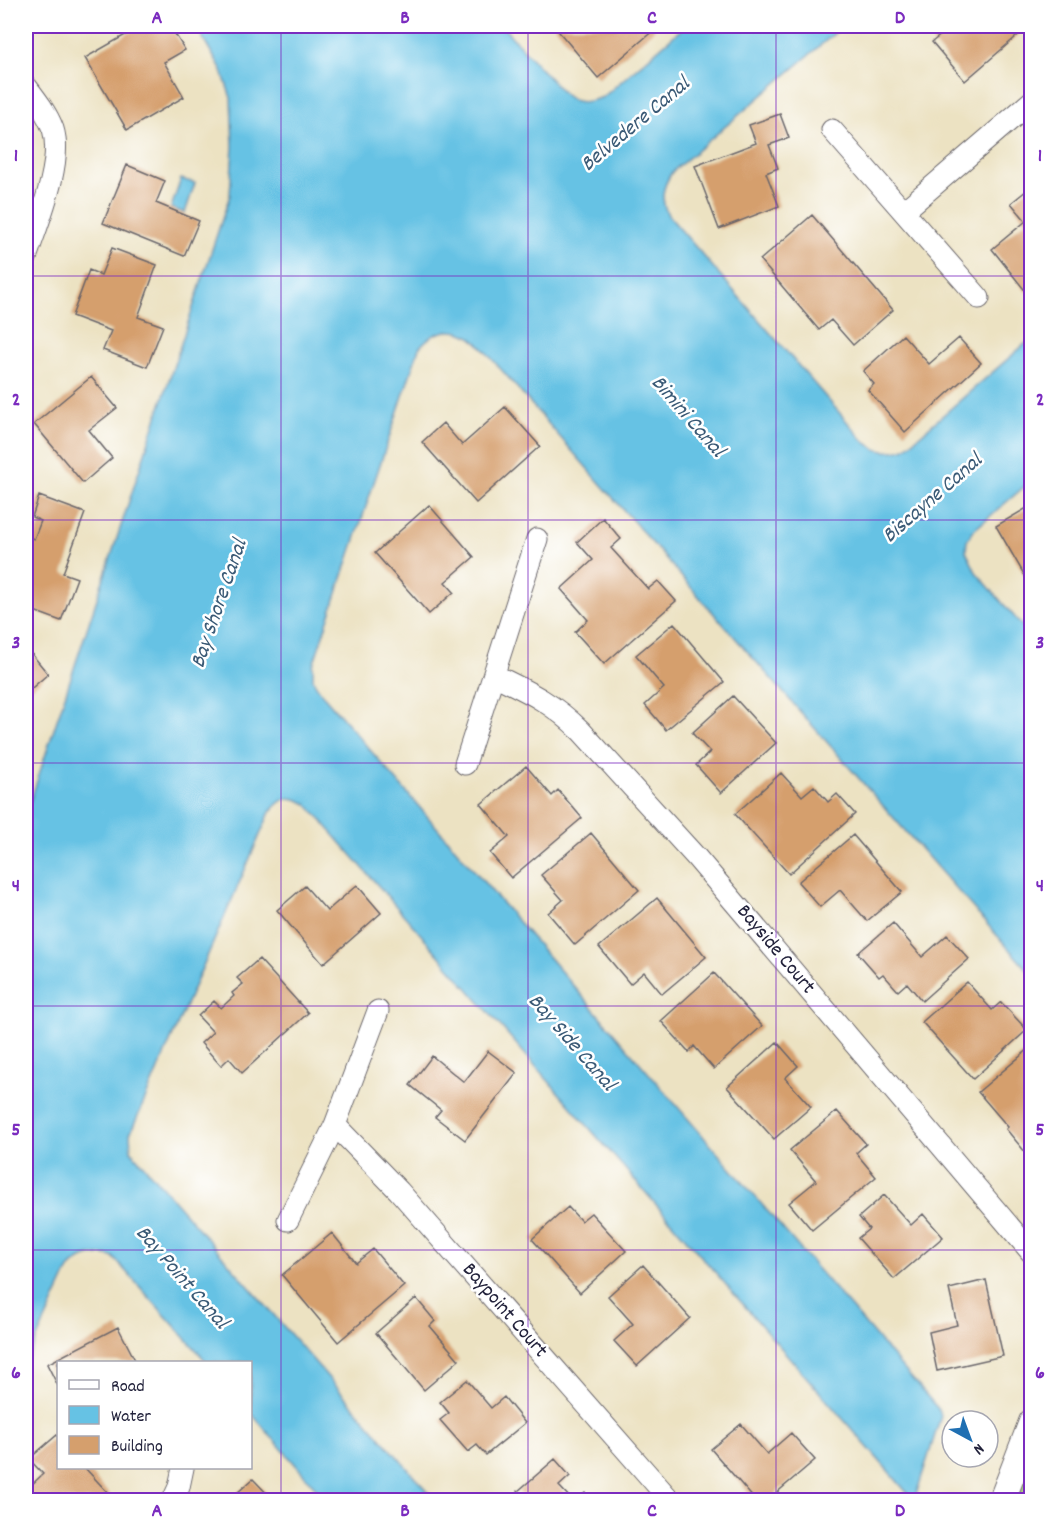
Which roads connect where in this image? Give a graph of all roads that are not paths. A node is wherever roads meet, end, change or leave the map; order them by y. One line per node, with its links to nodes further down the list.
1 (26, 86): 5 (street)
2 (1032, 101): 4 (street)
3 (832, 130): 4 (street)
4 (904, 211): 6 (street)
5 (26, 258)
6 (980, 298)
7 (537, 539): 8 (street)
8 (494, 675): 9 (street); 13 (street, Bayside Court)
9 (465, 764)
10 (378, 1011): 11 (street)
11 (334, 1125): 12 (street); 17 (street, Baypoint Court)
12 (288, 1220)
13 (1032, 1253)
14 (1032, 1422): 18 (street)
15 (183, 1469): 16 (street)
16 (173, 1500)
17 (670, 1500)
18 (1002, 1500)

